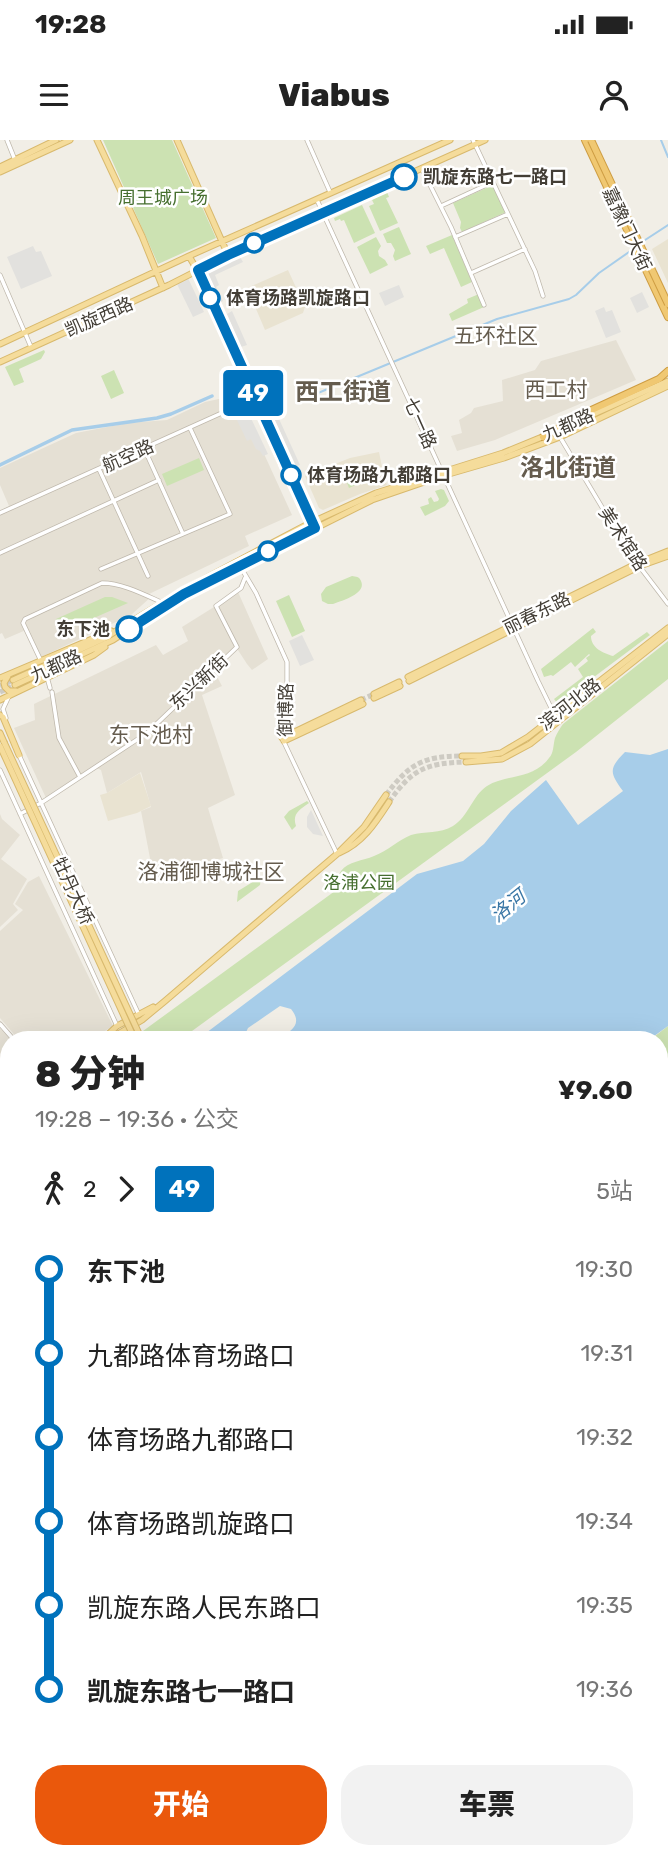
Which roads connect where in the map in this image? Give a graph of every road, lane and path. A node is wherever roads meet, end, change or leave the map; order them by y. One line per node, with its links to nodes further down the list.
1 (7, 140): 12 (street)
2 (56, 140): 12 (main road)
3 (70, 140): 13 (main road)
4 (97, 140): 27 (main road)
5 (177, 140): 22 (main road)
6 (307, 140): 16 (street)
7 (450, 140): 16 (main road, 凯旋西路)
8 (485, 140): 11 (main road, 凯旋西路)
9 (584, 140): 34 (highway, 嘉豫门大街); 35 (main road)
10 (592, 140): 33 (highway, 嘉豫门大街, bridge)
11 (474, 142): 14 (main road, 凯旋西路); 15 (street)
12 (15, 159): 13 (main road)
13 (0, 169)
14 (422, 169): 18 (street); 19 (main road, 凯旋西路)
15 (494, 182): 18 (street); 20 (street)
16 (331, 194): 17 (main road, 凯旋西路)
17 (317, 200): 19 (street, 七一路); 22 (main road, 凯旋西路)
18 (441, 206): 21 (street)
19 (323, 213): 24 (main road, 凯旋西路); 49 (street, 七一路)
20 (508, 214): 21 (street); 23 (street)
21 (455, 237): 28 (street)
22 (222, 242): 24 (main road); 25 (main road, 凯旋西路)
23 (524, 248): 28 (street); 31 (street)
24 (228, 255): 26 (main road, 凯旋西路)
25 (189, 256): 26 (main road); 27 (main road, 凯旋西路)
26 (196, 271): 30 (main road, 凯旋西路); 43 (main road)
27 (156, 272): 30 (main road); 36 (main road, 凯旋西路)
28 (471, 273): 32 (street)
29 (0, 278): 36 (street)
30 (163, 288): 38 (main road, 凯旋西路)
31 (543, 296)
32 (484, 305)
33 (668, 306)
34 (668, 317)
35 (668, 323)
36 (25, 332): 37 (main road, 凯旋西路); 38 (street)
37 (0, 344)
38 (31, 347): 39 (main road, 凯旋西路)
39 (0, 362)
40 (668, 370): 45 (highway)
41 (668, 381): 45 (main road, 九都路)
42 (668, 386): 46 (main road, 九都路)
43 (254, 399): 44 (street, 航空路); 53 (main road)
44 (190, 428): 47 (street, 航空路); 54 (street)
45 (543, 436): 49 (main road, 九都路)
46 (560, 437): 49 (main road, 九都路); 58 (street, 美术馆路)
47 (144, 448): 48 (street, 航空路); 50 (street)
48 (99, 469): 51 (street); 52 (street, 航空路)
49 (443, 474): 53 (main road, 九都路); 66 (street, 七一路)
50 (159, 480): 51 (street); 54 (street)
51 (113, 500): 55 (street); 56 (street)
52 (0, 513)
53 (312, 526): 59 (main road, 九都路); 63 (main road, 九都路)
54 (183, 534): 56 (street)
55 (0, 553)
56 (138, 553): 60 (street); 61 (street)
57 (668, 554): 58 (main road, 丽春东路)
58 (639, 564): 64 (street, 美术馆路); 66 (main road, 丽春东路)
59 (240, 566): 62 (street, 御博路); 69 (main road, 九都路)
60 (102, 569)
61 (149, 576)
62 (245, 578): 84 (street, 御博路); 90 (street, 东兴新街)
63 (163, 603): 65 (main road, 九都路); 70 (street)
64 (668, 604)
65 (124, 626): 70 (main road); 76 (main road, 九都路)
66 (513, 627): 74 (main road, 丽春东路); 82 (street, 七一路)
67 (668, 628): 82 (main road, 滨河北路)
68 (668, 634): 82 (main road, 滨河北路)
69 (113, 640): 72 (main road); 76 (main road, 九都路)
70 (41, 661): 71 (main road)
71 (10, 674): 73 (main road); 76 (main road)
72 (47, 677): 76 (main road); 90 (street)
73 (0, 678)
74 (408, 679)
75 (399, 684): 78 (main road)
76 (15, 686): 77 (main road)
77 (9, 696): 79 (main road); 86 (street)
78 (374, 696)
79 (0, 702)
80 (362, 702): 84 (main road)
81 (0, 715): 86 (main road)
82 (556, 719): 87 (main road, 滨河北路); 88 (main road, 滨河北路)
83 (0, 733): 85 (main road)
84 (283, 740): 94 (street, 御博路)
85 (2, 744): 99 (main road, 牡丹大桥, bridge); 100 (main road, 牡丹大桥, bridge)
86 (19, 755): 92 (street)
87 (462, 756)
88 (466, 762)
89 (0, 770): 93 (street)
90 (80, 777): 92 (street, 东兴新街)
91 (388, 799): 94 (main road)
92 (41, 803): 93 (street, 东兴新街); 95 (street)
93 (20, 814): 96 (street)
94 (337, 854): 95 (main road)
95 (141, 1017): 96 (main road)
96 (119, 1028): 97 (main road); 98 (main road)
97 (115, 1031)
98 (116, 1031)
99 (131, 1031)
100 (138, 1031)

